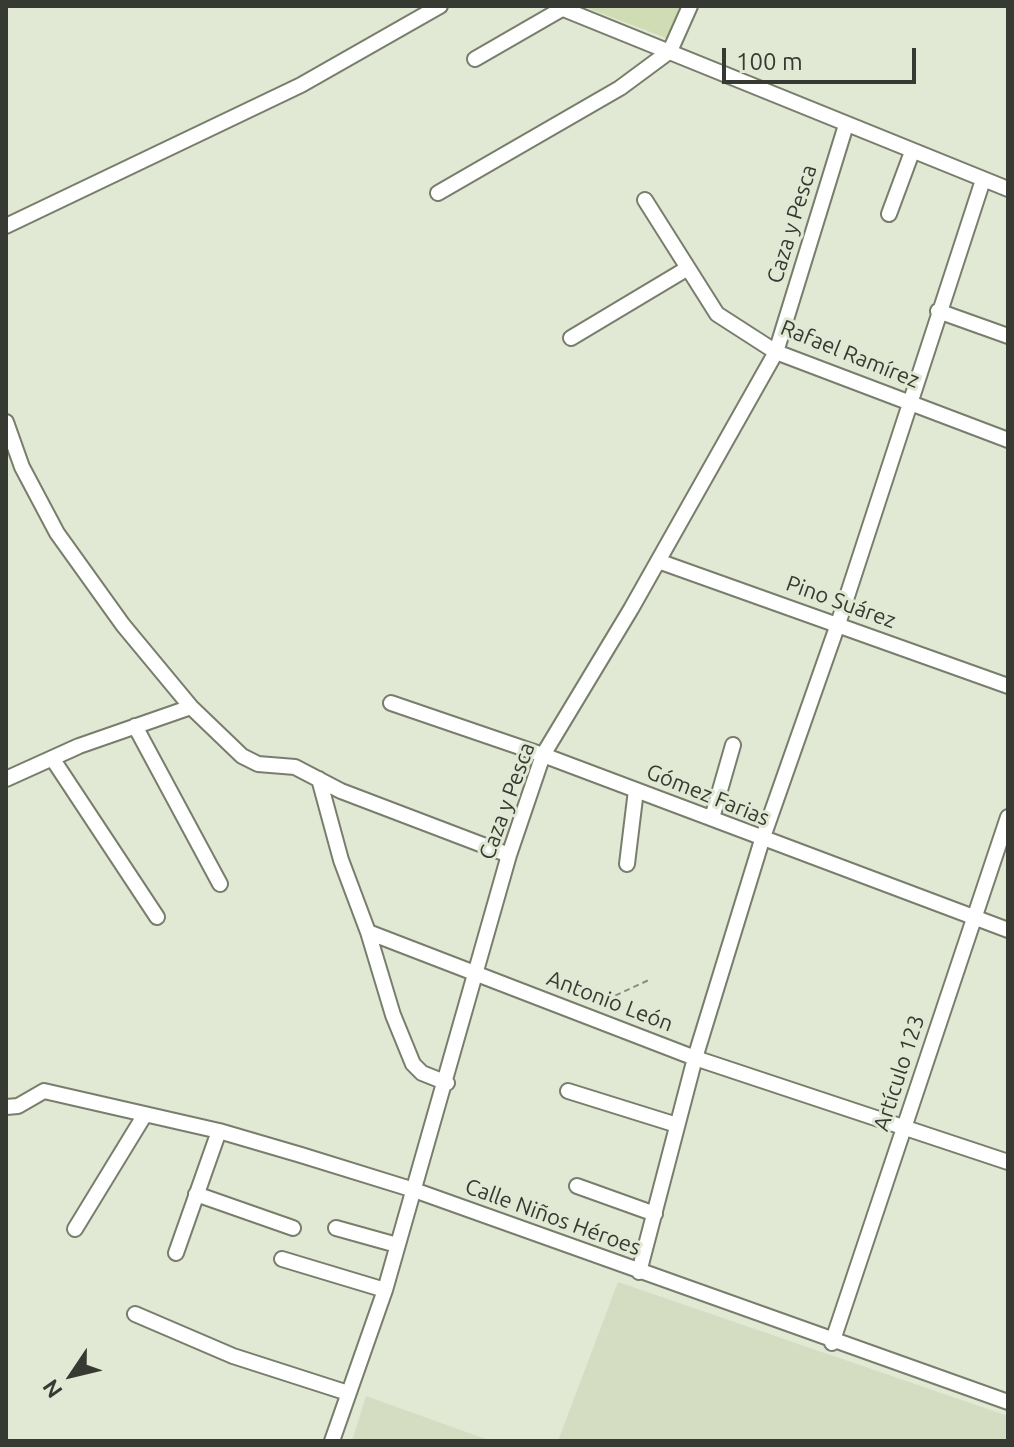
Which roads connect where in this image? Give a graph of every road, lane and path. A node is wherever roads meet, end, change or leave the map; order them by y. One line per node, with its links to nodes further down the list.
1 (440, 6): 13 (street)
2 (690, 6): 4 (street)
3 (562, 7): 4 (street); 5 (street)
4 (670, 51): 6 (street); 10 (street)
5 (475, 59)
6 (846, 125): 7 (street); 18 (street, Caza y Pesca)
7 (912, 152): 8 (street); 12 (street)
8 (983, 180): 9 (street); 15 (street)
9 (1008, 189)
10 (438, 193)
11 (645, 200): 14 (street, Rafael Ramírez)
12 (889, 214)
13 (6, 226)
14 (688, 268): 17 (street); 18 (street, Rafael Ramírez)
15 (938, 311): 16 (street); 19 (street)
16 (1008, 336)
17 (571, 338)
18 (776, 352): 19 (street, Rafael Ramírez); 22 (street, Caza y Pesca)
19 (911, 403): 21 (street, Rafael Ramírez); 23 (street)
20 (6, 422): 26 (street)
21 (1008, 440)
22 (658, 561): 23 (street, Pino Suárez); 29 (street, Caza y Pesca)
23 (838, 624): 24 (street, Pino Suárez); 36 (street)
24 (1008, 686)
25 (391, 703): 29 (street, Gómez Farias)
26 (191, 707): 27 (street); 32 (street)
27 (135, 726): 30 (street); 39 (street)
28 (733, 745): 35 (street)
29 (543, 755): 33 (street, Gómez Farias); 37 (street, Caza y Pesca)
30 (52, 758): 31 (street); 40 (street)
31 (6, 779)
32 (319, 779): 37 (street); 43 (street)
33 (636, 790): 35 (street, Gómez Farias); 38 (street)
34 (1008, 817): 41 (street, Artículo 123)
35 (712, 818): 36 (street, Gómez Farias)
36 (762, 840): 41 (street, Gómez Farias); 47 (street)
37 (509, 855): 44 (street, Caza y Pesca)
38 (627, 864)
39 (220, 884)
40 (157, 917)
41 (972, 917): 42 (street, Gómez Farias); 53 (street, Artículo 123)
42 (1008, 930)
43 (368, 932): 44 (street, Antonio León); 48 (street)
44 (477, 973): 46 (street, Antonio León); 48 (street, Caza y Pesca)
45 (651, 979): 46 (path)
46 (578, 1013): 47 (street, Antonio León)
47 (695, 1058): 52 (street); 53 (street, Antonio León)
48 (447, 1083): 57 (street, Caza y Pesca)
49 (568, 1091): 52 (street)
50 (6, 1107): 51 (street, Calle Niños Héroes)
51 (144, 1116): 54 (street, Calle Niños Héroes); 62 (street)
52 (677, 1125): 59 (street)
53 (905, 1128): 55 (street, Antonio León); 69 (street, Artículo 123)
54 (219, 1131): 57 (street, Calle Niños Héroes); 58 (street)
55 (1008, 1162)
56 (577, 1186): 59 (street)
57 (414, 1190): 63 (street, Caza y Pesca); 66 (street, Calle Niños Héroes)
58 (196, 1194): 60 (street); 64 (street)
59 (655, 1214): 66 (street)
60 (293, 1228)
61 (336, 1228): 63 (street)
62 (75, 1229)
63 (397, 1245): 67 (street, Caza y Pesca)
64 (176, 1253)
65 (282, 1259): 67 (street)
66 (639, 1272): 69 (street, Calle Niños Héroes)
67 (385, 1290): 70 (street, Caza y Pesca)
68 (135, 1314): 70 (street)
69 (832, 1343): 71 (street, Calle Niños Héroes)
70 (348, 1393): 72 (street, Caza y Pesca)
71 (1008, 1402)
72 (332, 1441)

